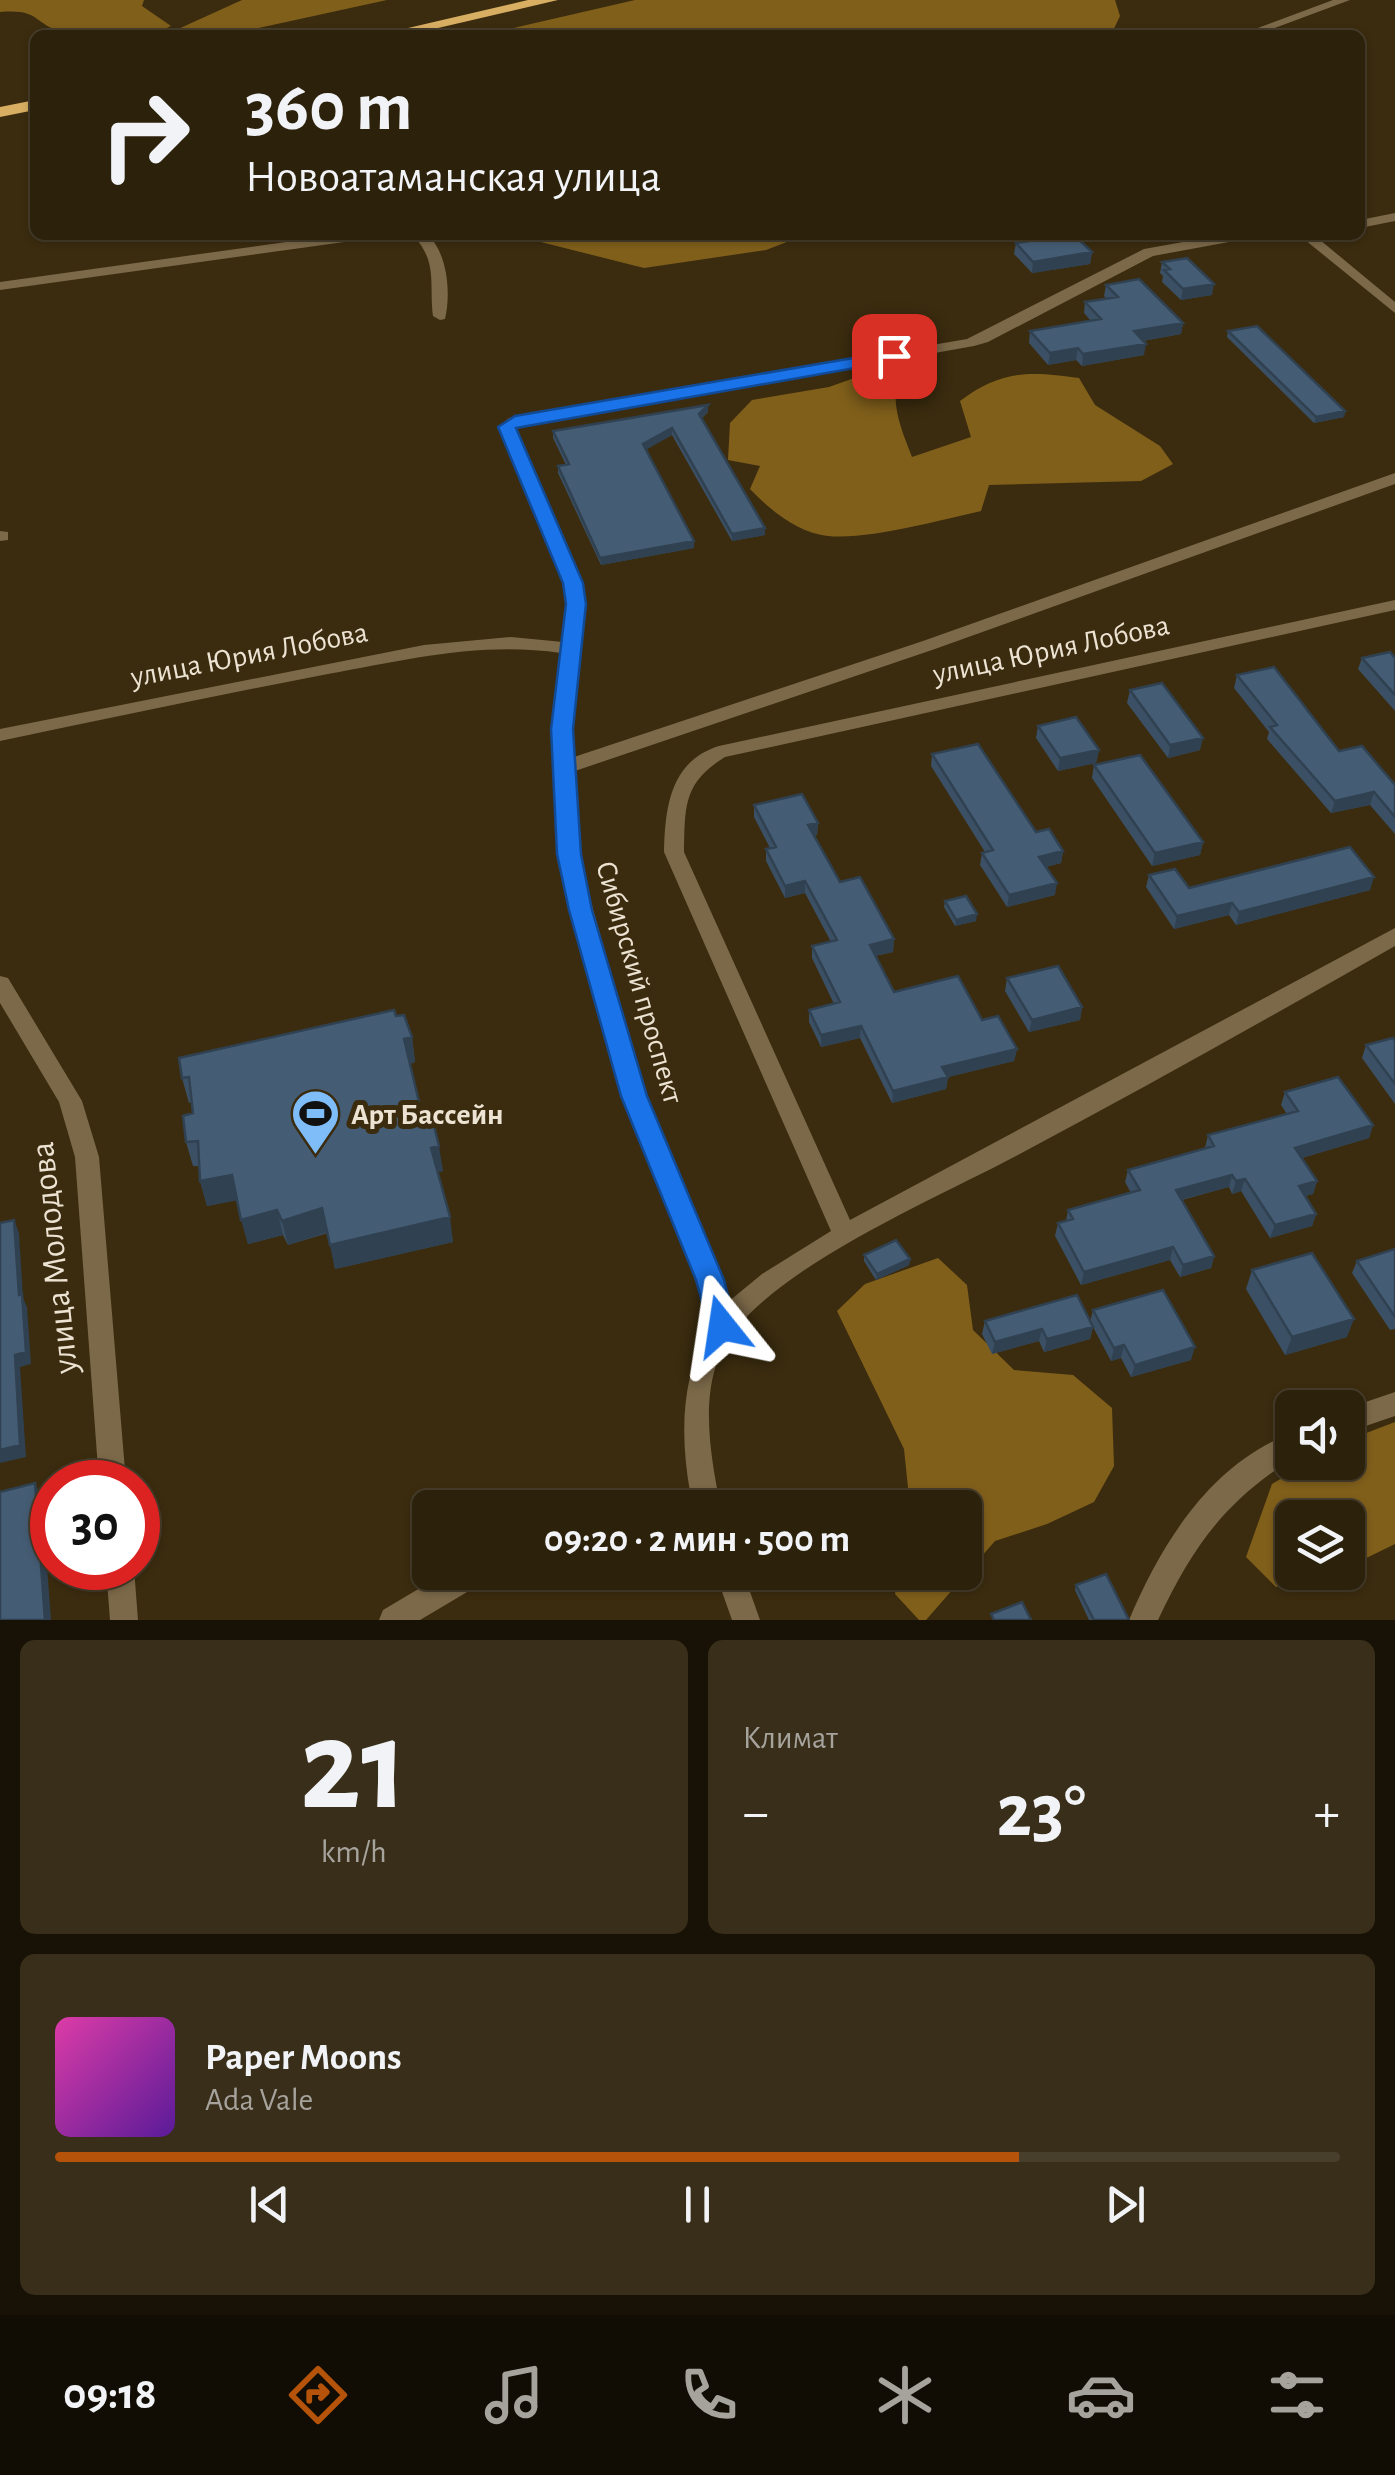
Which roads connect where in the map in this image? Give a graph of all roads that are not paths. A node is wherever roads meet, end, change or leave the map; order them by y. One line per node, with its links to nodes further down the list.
1 (550, 0): 3 (highway)
2 (1344, 0): 4 (street)
3 (409, 30)
4 (1260, 30)
5 (30, 107): 6 (highway)
6 (0, 112)
7 (1395, 216): 8 (street)
8 (1365, 223)
9 (330, 240): 13 (street)
10 (427, 240): 15 (street)
11 (1218, 240): 18 (street, Сибирский проспект)
12 (1312, 240): 14 (street)
13 (0, 286)
14 (1395, 309)
15 (440, 316)
16 (1395, 478): 20 (street)
17 (1395, 605): 23 (street, улица Юрия Лобова)
18 (570, 648): 19 (street, улица Юрия Лобова); 20 (street, Сибирский проспект)
19 (0, 735)
20 (564, 767): 24 (street, Сибирский проспект)
21 (1395, 936): 23 (street)
22 (0, 984): 28 (street, улица Молодова)
23 (846, 1236): 24 (street)
24 (722, 1326): 29 (street)
25 (1395, 1404): 26 (street)
26 (1365, 1414)
27 (1275, 1456): 36 (street)
28 (111, 1460)
29 (703, 1490)
30 (122, 1590): 33 (street)
31 (444, 1590): 34 (street)
32 (735, 1590): 35 (street)
33 (124, 1620)
34 (394, 1620)
35 (746, 1620)
36 (1143, 1620)

